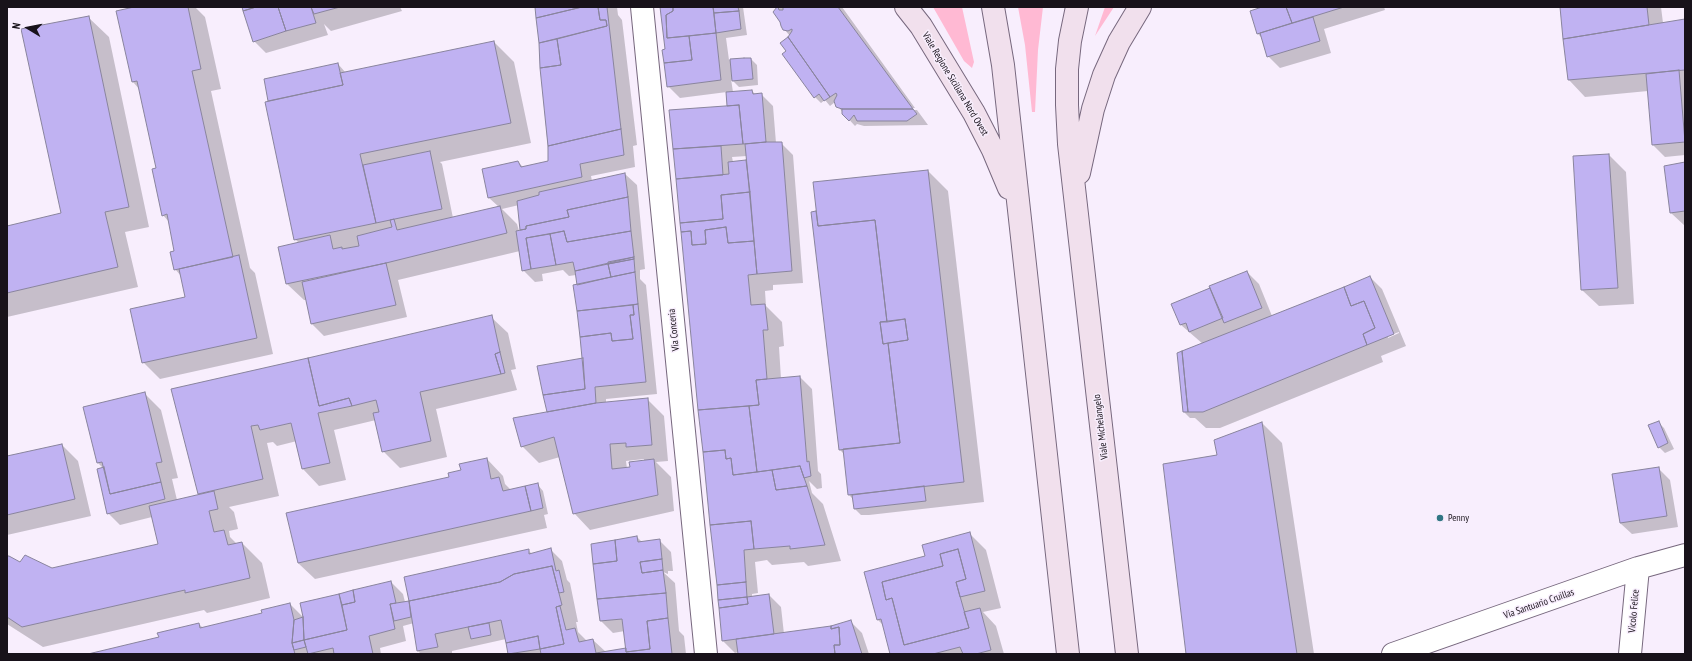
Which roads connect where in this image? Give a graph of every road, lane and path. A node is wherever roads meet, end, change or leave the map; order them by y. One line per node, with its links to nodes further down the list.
1 (642, 7): 10 (street, Via Conceria)
2 (906, 7): 7 (street, Viale Regione Siciliana Nord Ovest)
3 (993, 7): 7 (street)
4 (1077, 7): 6 (street, Viale Michelangelo)
5 (1140, 7): 6 (street)
6 (1075, 200): 12 (street, Viale Michelangelo)
7 (1018, 207): 11 (street)
8 (1685, 555): 9 (street, Via Santuario Cruillas)
9 (1638, 568): 13 (street, Via Santuario Cruillas); 14 (street, Vicolo Felice)
10 (706, 654)
11 (1068, 654)
12 (1127, 654)
13 (1393, 654)
14 (1630, 654)

